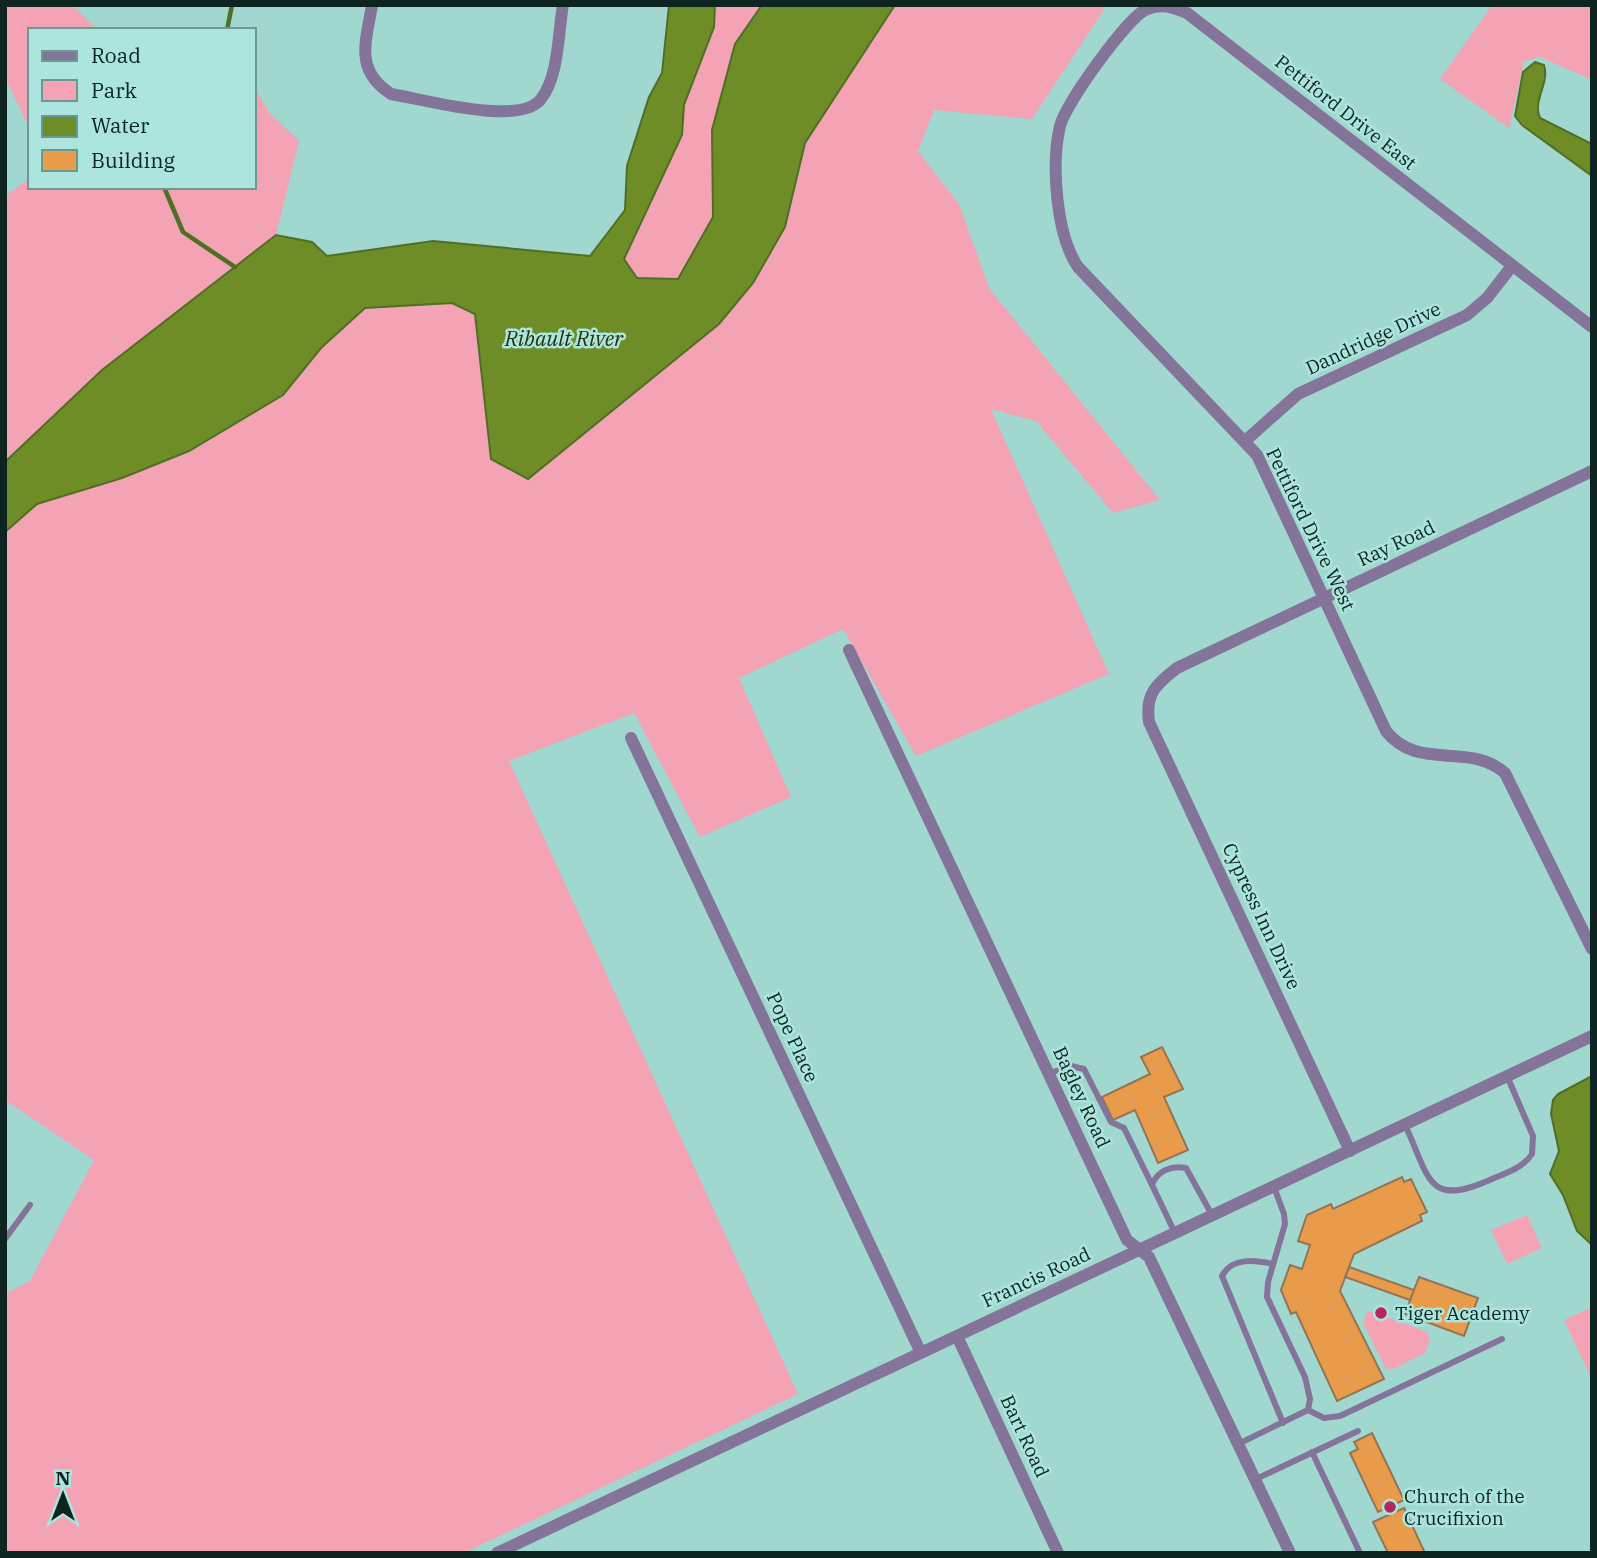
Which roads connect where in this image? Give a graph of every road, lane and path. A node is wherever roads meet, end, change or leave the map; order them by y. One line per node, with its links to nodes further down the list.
1 (372, 5): 2 (street)
2 (563, 5)
3 (1082, 84): 4 (street, Pettiford Drive East); 6 (street, Pettiford Drive West)
4 (1512, 266): 5 (street, Pettiford Drive East); 6 (street, Dandridge Drive)
5 (1592, 327)
6 (1245, 441): 8 (street, Pettiford Drive West)
7 (1592, 471): 8 (street, Ray Road)
8 (1324, 599): 10 (street, Ray Road); 12 (street, Pettiford Drive West)
9 (849, 650): 14 (street, Bagley Road)
10 (1148, 696): 17 (street, Cypress Inn Drive)
11 (631, 738): 28 (street, Pope Place)
12 (1592, 949)
13 (1592, 1036): 15 (street, Francis Road)
14 (1050, 1073): 18 (lane); 24 (street, Bagley Road)
15 (1507, 1076): 16 (street, Francis Road); 16 (lane)
16 (1405, 1125): 17 (street, Francis Road)
17 (1350, 1151): 19 (street, Francis Road)
18 (1152, 1185): 21 (lane); 22 (lane)
19 (1274, 1187): 21 (street, Francis Road); 25 (lane)
20 (30, 1205): 23 (lane)
21 (1213, 1215): 22 (street, Francis Road)
22 (1175, 1233): 24 (street, Francis Road)
23 (5, 1239)
24 (1139, 1250): 26 (street, Francis Road); 32 (street, Bagley Road)
25 (1273, 1264): 29 (lane); 30 (lane)
26 (957, 1336): 28 (street, Francis Road); 36 (street, Bart Road)
27 (1502, 1339): 29 (lane)
28 (920, 1353): 35 (street, Francis Road)
29 (1308, 1410): 30 (lane)
30 (1283, 1423): 32 (lane)
31 (1359, 1431): 33 (lane)
32 (1238, 1444): 34 (street, Bagley Road)
33 (1312, 1452): 34 (lane); 38 (lane)
34 (1255, 1479): 37 (street, Bagley Road)
35 (498, 1553)
36 (1058, 1553)
37 (1290, 1553)
38 (1360, 1553)

